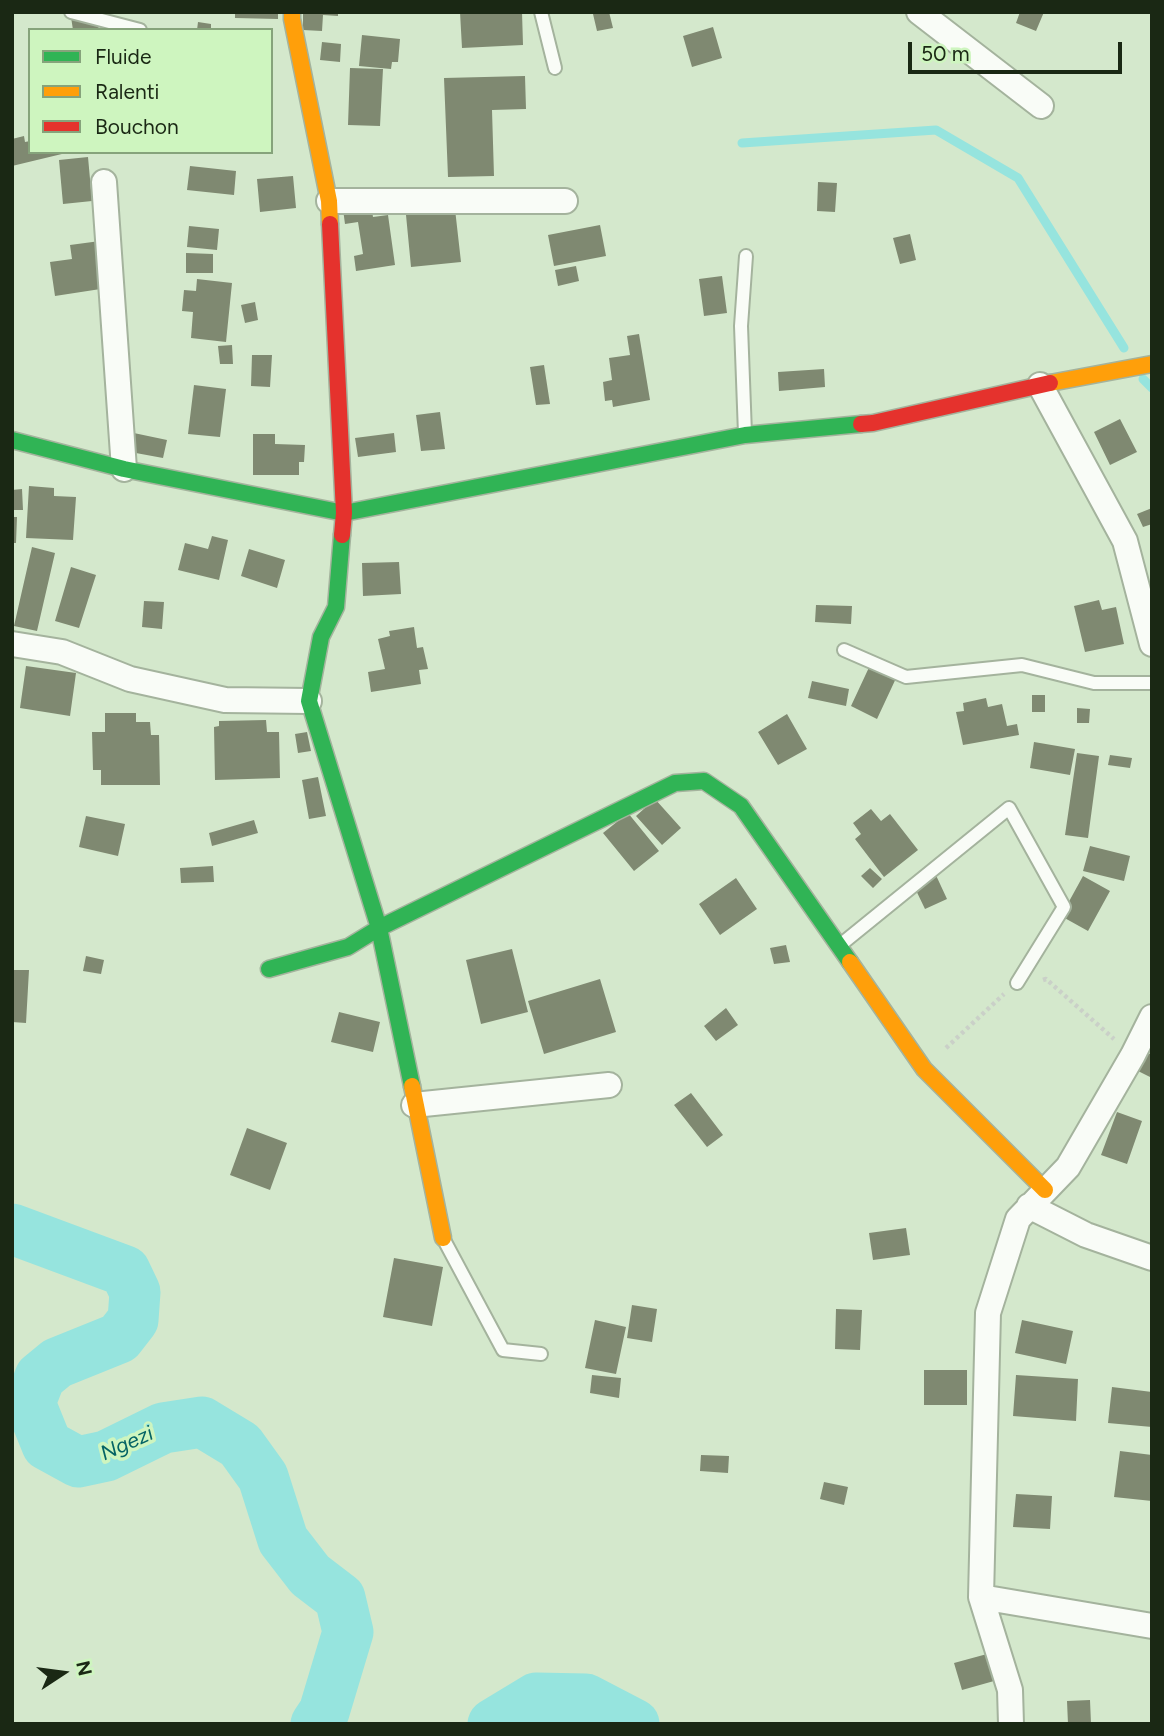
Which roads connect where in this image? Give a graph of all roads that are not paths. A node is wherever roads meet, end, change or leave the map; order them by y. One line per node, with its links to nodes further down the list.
1 (71, 12): 5 (lane)
2 (292, 12): 9 (street)
3 (541, 12): 6 (lane)
4 (919, 12): 7 (street)
5 (132, 28)
6 (555, 68)
7 (1041, 106)
8 (104, 182): 16 (street)
9 (329, 201): 10 (street); 17 (street)
10 (565, 201)
11 (746, 256): 14 (lane)
12 (1152, 363): 13 (street)
13 (1040, 386): 14 (street); 19 (street)
14 (746, 435): 17 (street)
15 (12, 440): 16 (street)
16 (124, 469): 17 (street)
17 (344, 513): 22 (street)
18 (12, 644): 22 (street)
19 (1152, 644)
20 (844, 650): 21 (lane)
21 (1152, 683)
22 (309, 701): 23 (street)
23 (379, 928): 24 (street); 25 (street); 30 (street)
24 (838, 946): 26 (lane); 31 (street)
25 (269, 969)
26 (1017, 983)
27 (1152, 1017): 28 (street)
28 (1142, 1058): 31 (street)
29 (609, 1085): 30 (street)
30 (414, 1105): 32 (street)
31 (1037, 1198): 33 (street); 35 (street)
32 (443, 1238): 34 (lane)
33 (1152, 1258)
34 (541, 1354)
35 (981, 1597): 36 (street); 37 (street)
36 (1152, 1626)
37 (1011, 1724)

